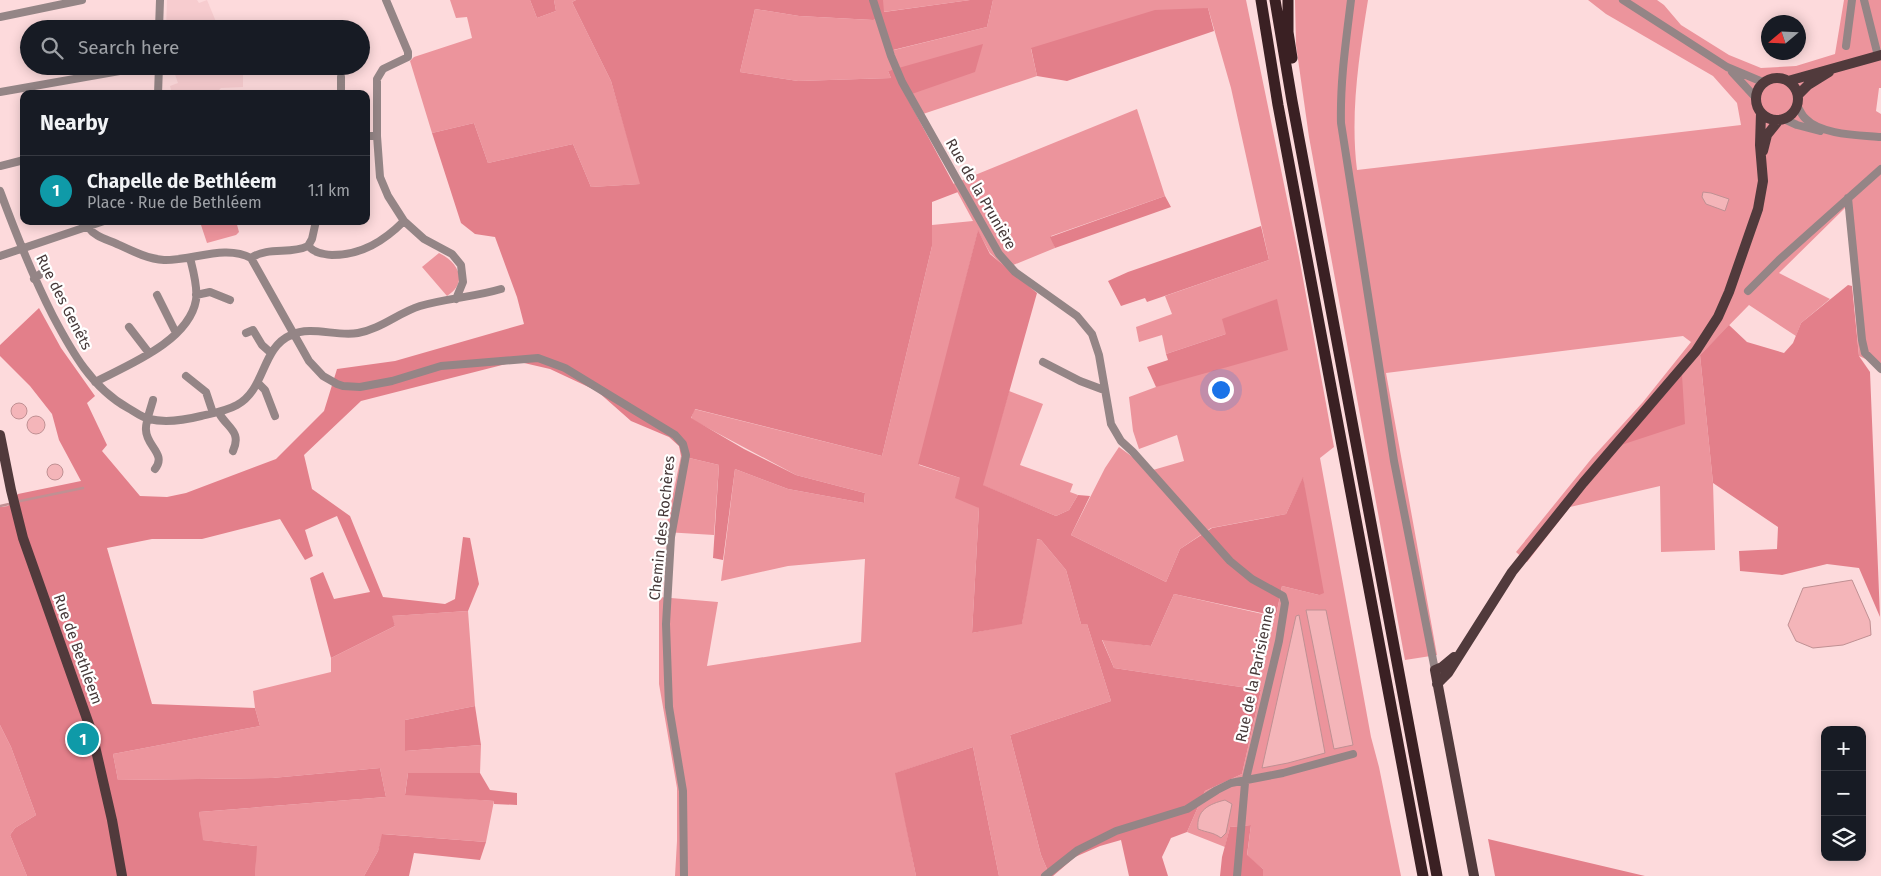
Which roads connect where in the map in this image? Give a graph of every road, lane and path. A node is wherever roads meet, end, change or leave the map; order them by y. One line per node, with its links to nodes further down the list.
1 (160, 0): 14 (street)
2 (386, 0): 36 (street)
3 (872, 0): 74 (street, Rue de la Prunière)
4 (1253, 0): 16 (highway)
5 (1261, 0): 16 (highway)
6 (1275, 0): 30 (highway)
7 (1288, 0): 30 (highway)
8 (1351, 0): 84 (street)
9 (1623, 0): 18 (street)
10 (1852, 0): 15 (street)
11 (1864, 0): 17 (street)
12 (77, 1): 13 (street)
13 (0, 17)
14 (159, 20)
15 (1846, 46)
16 (1268, 47): 92 (highway)
17 (1880, 55): 19 (main road)
18 (1727, 67): 24 (street); 29 (street)
19 (1837, 68): 23 (main road); 28 (main road)
20 (97, 75): 27 (street)
21 (159, 75): 25 (street)
22 (341, 77): 26 (street)
23 (1788, 81): 24 (main road); 28 (main road)
24 (1765, 83): 29 (main road)
25 (158, 90)
26 (341, 90)
27 (0, 92)
28 (1798, 95): 31 (main road)
29 (1756, 98): 32 (main road)
30 (1292, 101): 93 (highway)
31 (1797, 106): 33 (main road); 34 (street)
32 (1761, 113): 33 (main road); 38 (main road)
33 (1781, 120): 34 (street); 38 (main road)
34 (1830, 131): 37 (street)
35 (370, 136): 36 (street)
36 (377, 136): 44 (street)
37 (1881, 137)
38 (1762, 156): 83 (main road)
39 (20, 161): 40 (street)
40 (0, 165)
41 (1881, 169): 43 (street)
42 (0, 191): 51 (street, Rue des Genêts)
43 (1848, 198): 58 (street); 70 (street)
44 (404, 221): 50 (street); 61 (street)
45 (93, 225): 48 (street)
46 (102, 225): 49 (street)
47 (315, 225): 50 (street)
48 (88, 227): 49 (street); 51 (street)
49 (111, 242): 53 (street)
50 (308, 246): 54 (street)
51 (22, 249): 52 (street); 56 (street, Rue des Genêts)
52 (0, 256)
53 (190, 258): 54 (street); 60 (street)
54 (251, 258): 66 (street, Chemin des Rochères)
55 (43, 272): 56 (street)
56 (34, 279): 72 (street, Rue des Genêts)
57 (502, 288): 61 (street)
58 (1748, 291)
59 (157, 295): 64 (street)
60 (196, 295): 62 (street); 64 (street)
61 (456, 299): 66 (street)
62 (230, 300)
63 (129, 327): 67 (street)
64 (176, 333): 67 (street)
65 (246, 333): 68 (street)
66 (294, 333): 68 (street, Rue des Genêts); 89 (street, Chemin des Rochères)
67 (149, 353): 72 (street)
68 (271, 353): 73 (street, Rue des Genêts)
69 (1043, 362): 74 (street)
70 (1881, 369)
71 (186, 376): 76 (street)
72 (94, 382): 78 (street, Rue des Genêts)
73 (258, 383): 76 (street, Rue des Genêts); 77 (street)
74 (1104, 390): 82 (street, Rue de la Prunière)
75 (153, 400): 78 (street)
76 (216, 413): 78 (street, Rue des Genêts); 80 (street)
77 (275, 416)
78 (149, 419): 81 (street)
79 (0, 435): 88 (main road, Rue de Bethléem)
80 (233, 451)
81 (155, 469)
82 (1193, 520): 87 (street, Rue de la Parisienne)
83 (1461, 651): 84 (main road); 85 (main road)
84 (1435, 670): 85 (main road)
85 (1437, 684): 94 (main road)
86 (1353, 754): 87 (street)
87 (1247, 779): 90 (street); 91 (street, Rue de la Parisienne)
88 (122, 876)
89 (684, 876)
90 (1045, 876)
91 (1237, 876)
92 (1423, 876)
93 (1437, 876)
94 (1474, 876)

